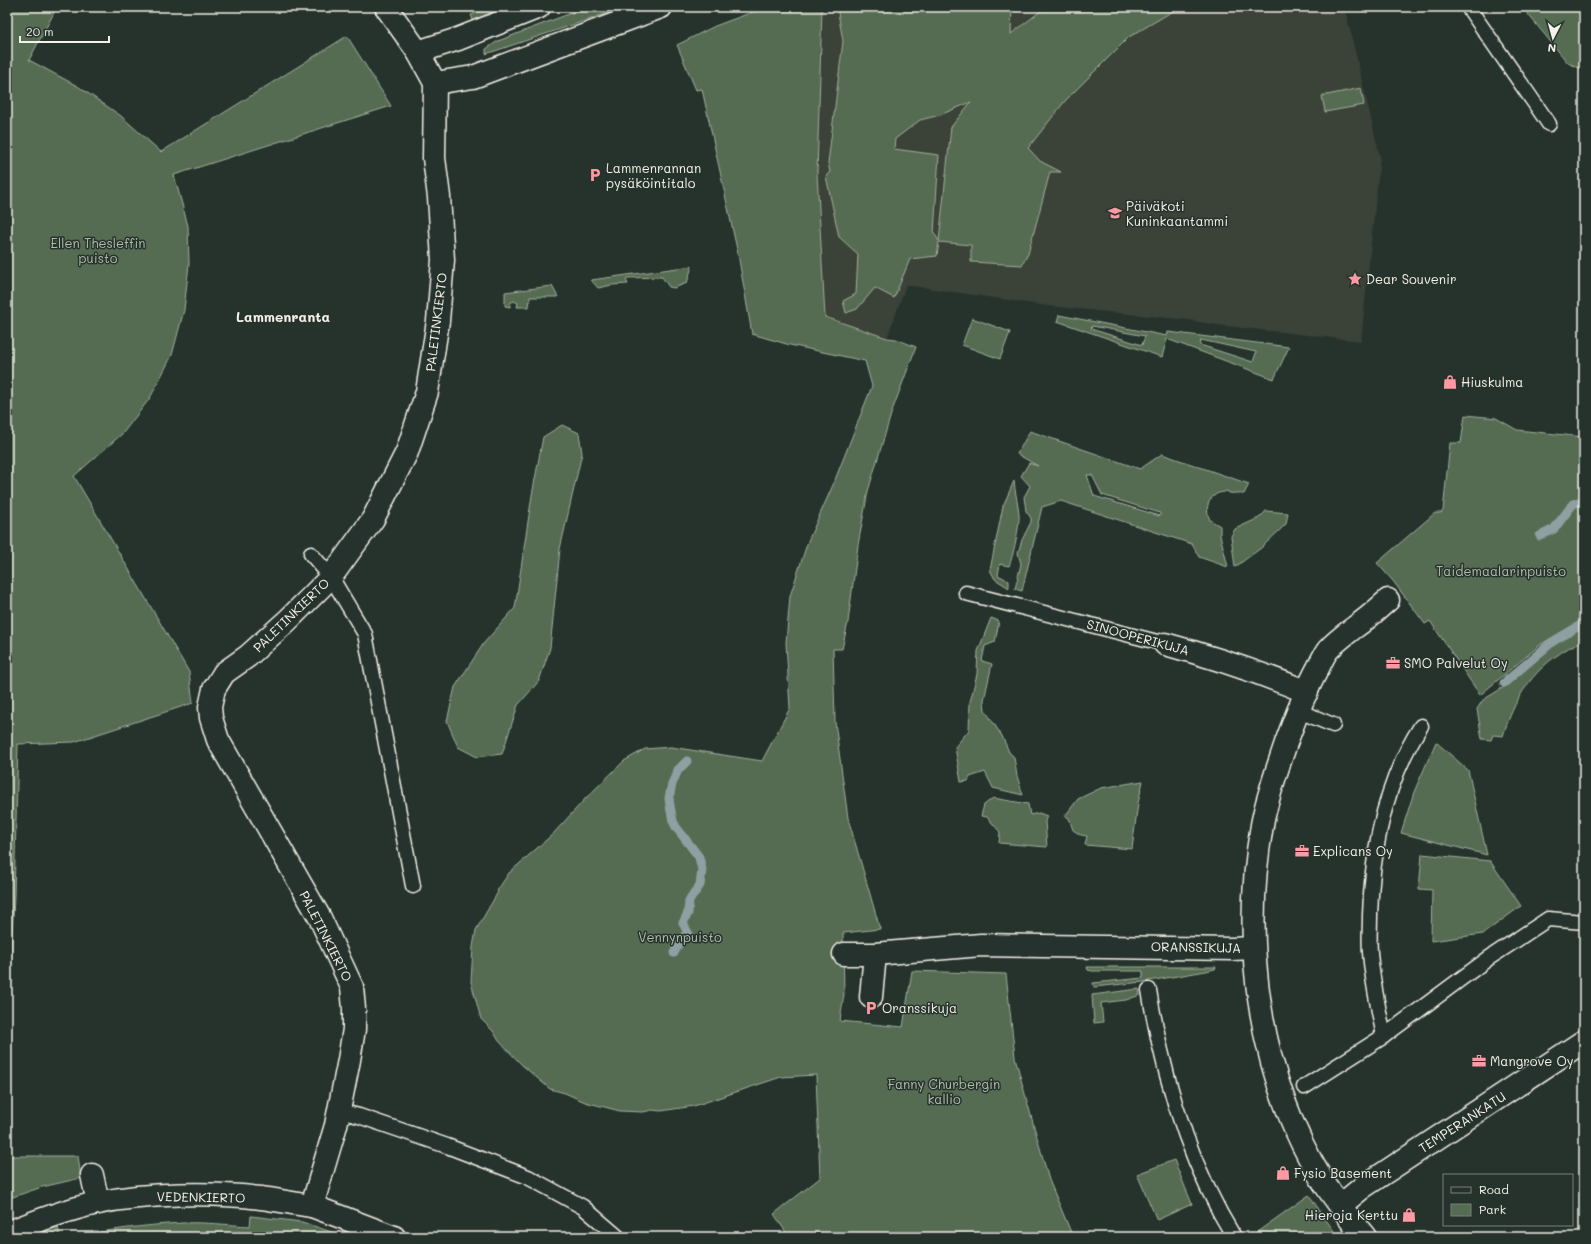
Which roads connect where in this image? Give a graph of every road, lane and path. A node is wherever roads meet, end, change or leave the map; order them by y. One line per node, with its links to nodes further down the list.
1 (386, 7): 5 (street, PALETINKIERTO)
2 (540, 7): 5 (street)
3 (661, 7): 6 (street)
4 (1468, 7): 7 (lane)
5 (418, 52): 6 (street, PALETINKIERTO)
6 (435, 83): 9 (street, PALETINKIERTO)
7 (1549, 124)
8 (311, 554): 9 (lane)
9 (331, 577): 16 (lane); 26 (street, PALETINKIERTO)
10 (966, 592): 12 (lane, SINOOPERIKUJA)
11 (1388, 600): 13 (street)
12 (1165, 644): 13 (street, SINOOPERIKUJA)
13 (1303, 702): 14 (lane); 18 (street)
14 (1333, 725)
15 (1421, 726): 23 (lane)
16 (413, 886)
17 (1584, 922): 23 (lane)
18 (1254, 948): 20 (street, ORANSSIKUJA); 29 (street)
19 (844, 954): 20 (street, ORANSSIKUJA)
20 (875, 954): 22 (street)
21 (1149, 990): 34 (lane)
22 (871, 997)
23 (1384, 1036): 25 (lane)
24 (1584, 1041): 29 (street, TEMPERANKATU)
25 (1304, 1087)
26 (339, 1112): 30 (street, PALETINKIERTO); 33 (lane)
27 (92, 1175): 28 (street)
28 (98, 1203): 30 (street, VEDENKIERTO); 31 (street, VEDENKIERTO)
29 (1340, 1205): 35 (street)
30 (312, 1206): 32 (street, VEDENKIERTO)
31 (7, 1233)
32 (394, 1237)
33 (618, 1237)
34 (1234, 1237)
35 (1365, 1237)

